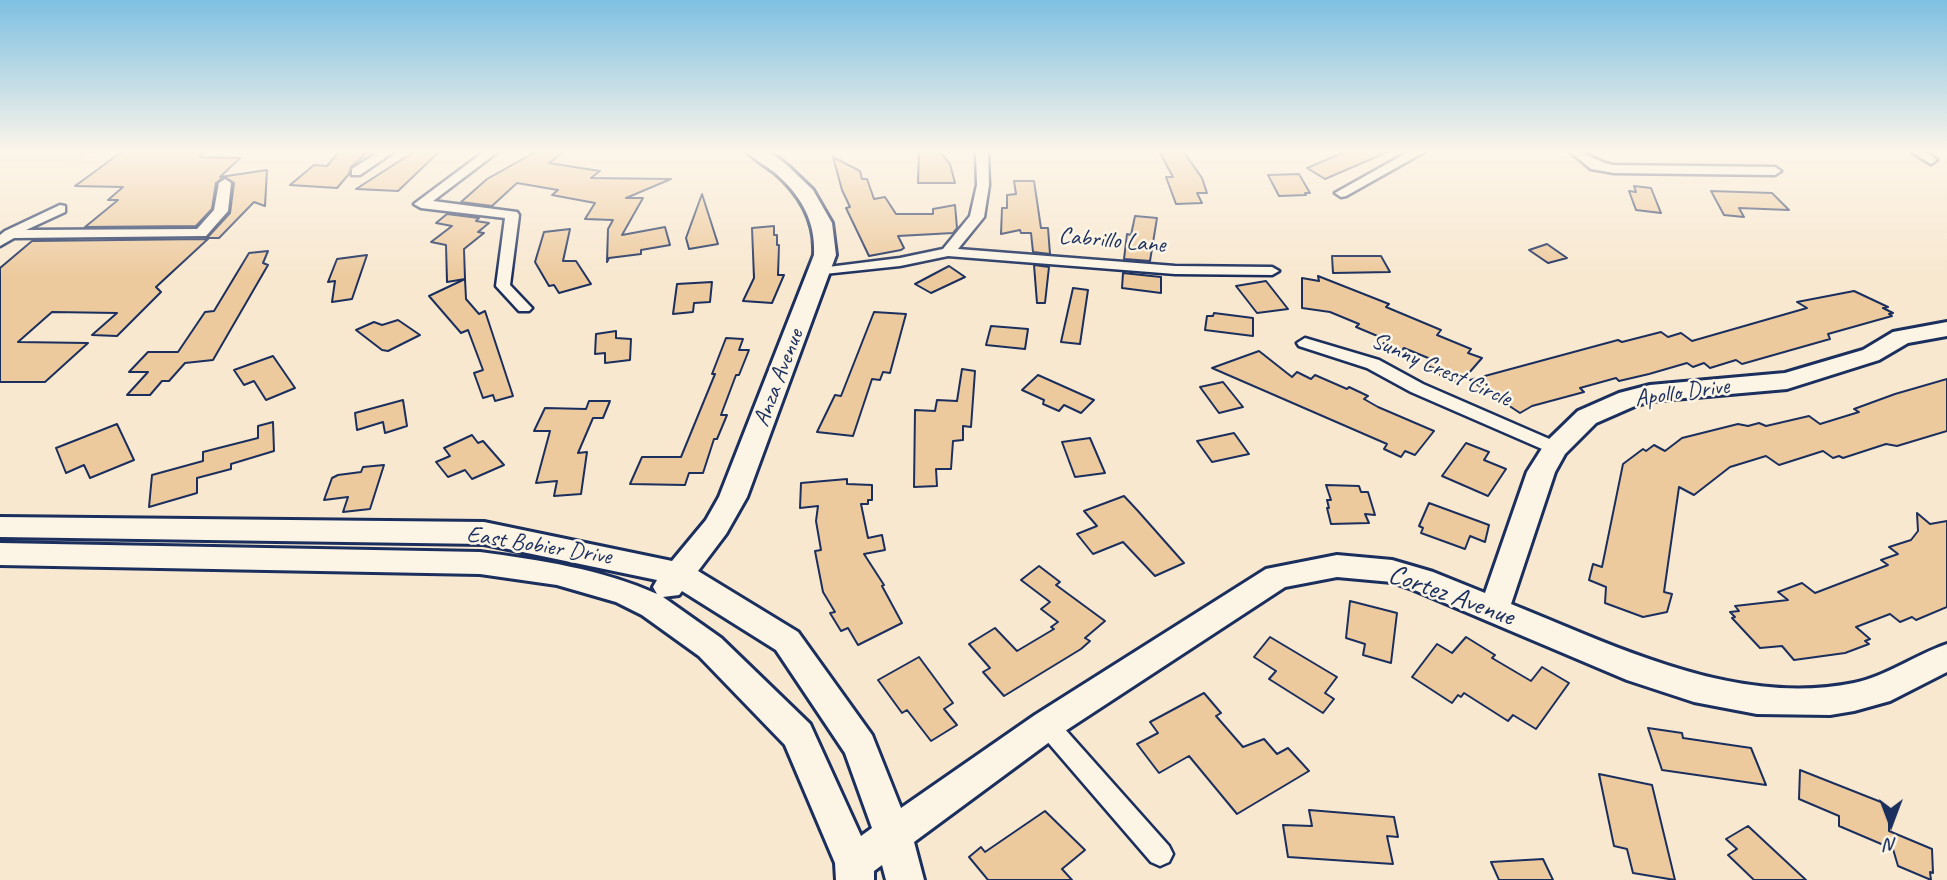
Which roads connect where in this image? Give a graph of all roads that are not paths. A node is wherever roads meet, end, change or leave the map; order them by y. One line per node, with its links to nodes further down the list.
1 (224, 192): 6 (street)
2 (437, 192): 10 (street)
3 (803, 192): 9 (street, Anza Avenue)
4 (982, 192): 7 (street)
5 (60, 209): 6 (street)
6 (5, 238)
7 (948, 252): 8 (street, Cabrillo Lane); 9 (street, Cabrillo Lane)
8 (1272, 271)
9 (820, 272): 16 (street, Anza Avenue)
10 (524, 308)
11 (1947, 329): 13 (street, Apollo Drive)
12 (1305, 343): 13 (street, Sunny Crest Circle)
13 (1555, 448): 18 (street, Apollo Drive)
14 (0, 527): 16 (main road, East Bobier Drive)
15 (0, 554): 17 (street, East Bobier Drive)
16 (679, 573): 17 (street, Anza Avenue); 21 (street, East Bobier Drive)
17 (653, 606): 23 (street, East Bobier Drive)
18 (1494, 610): 19 (street, Cortez Avenue); 20 (street, Cortez Avenue)
19 (1947, 657)
20 (1047, 725): 21 (street, Cortez Avenue); 22 (street)
21 (893, 834): 23 (main road, Cortez Avenue); 24 (street, East Bobier Drive)
22 (1160, 854)
23 (855, 872)
24 (905, 880)

